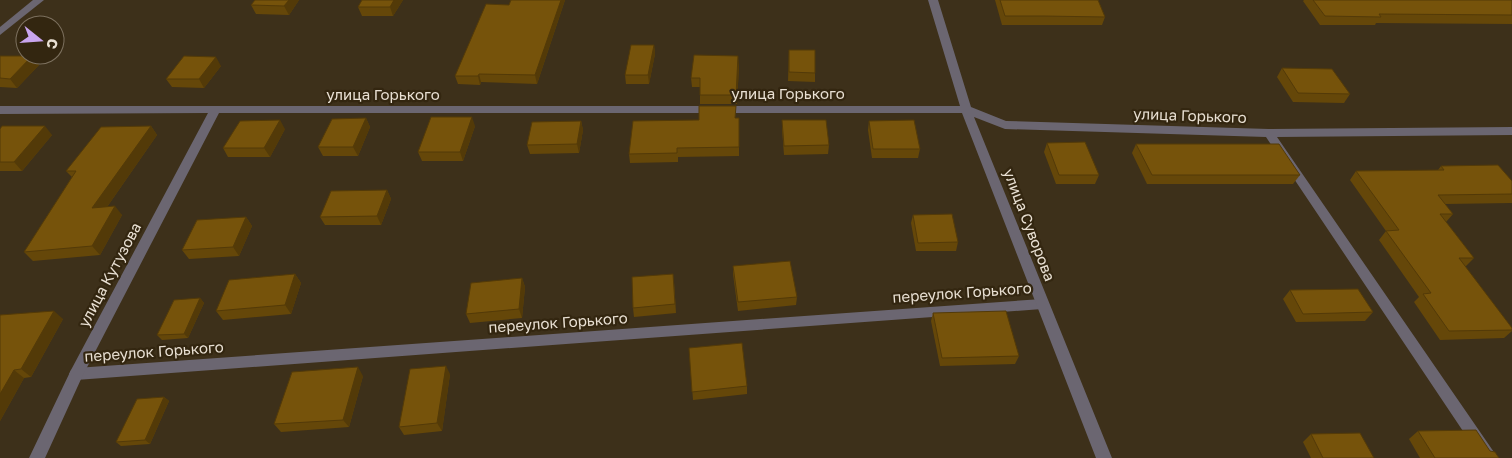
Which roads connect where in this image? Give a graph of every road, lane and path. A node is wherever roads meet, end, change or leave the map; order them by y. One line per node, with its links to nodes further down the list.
1 (39, 0): 3 (street)
2 (933, 0): 4 (street, улица Суворова)
3 (0, 32)
4 (966, 109): 6 (street, улица Горького); 8 (street, улица Горького); 9 (street, улица Суворова)
5 (0, 110): 6 (street, улица Горького)
6 (215, 110): 10 (street, улица Кутузова)
7 (1512, 131): 8 (street, улица Горького)
8 (1269, 133): 13 (street)
9 (1042, 304): 10 (street, переулок Горького); 12 (street, улица Суворова)
10 (76, 374): 11 (street, улица Кутузова)
11 (36, 458)
12 (1104, 458)
13 (1490, 458)

